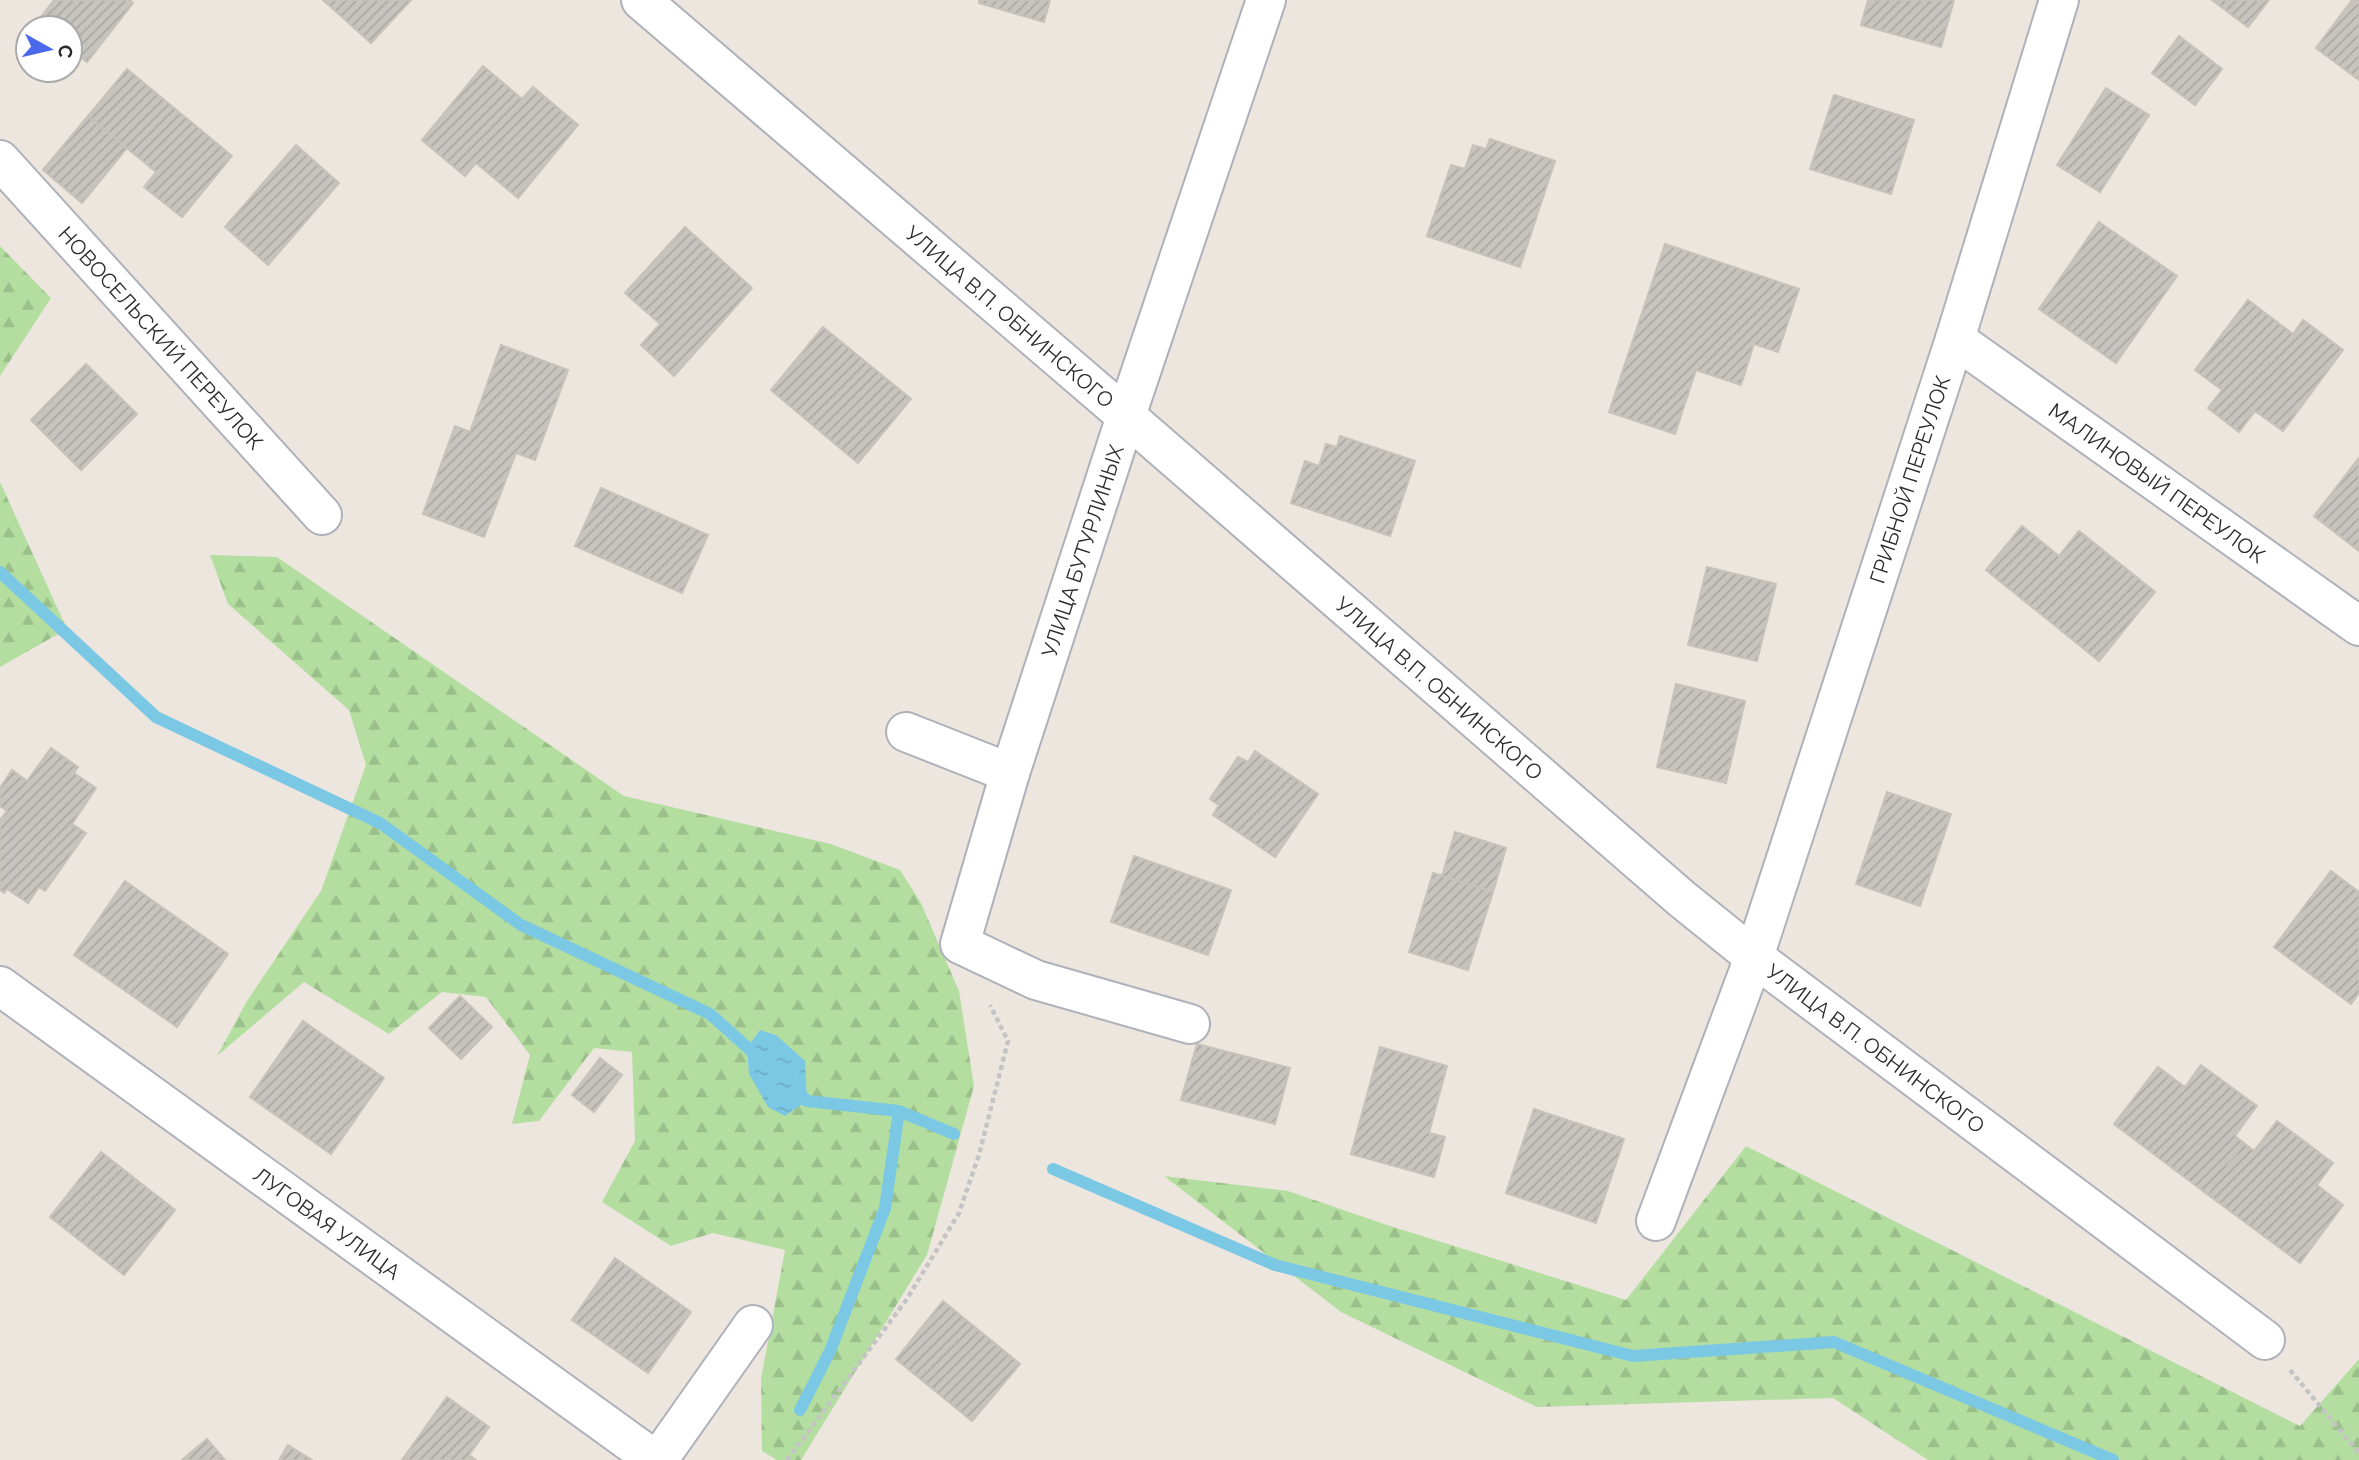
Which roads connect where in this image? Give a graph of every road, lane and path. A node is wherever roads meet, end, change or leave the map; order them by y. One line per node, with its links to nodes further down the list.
1 (641, 0): 6 (street, УЛИЦА В.П. ОБНИНСКОГО)
2 (1266, 0): 6 (street, УЛИЦА БУТУРЛИНЫХ)
3 (2059, 0): 5 (street, ГРИБНОЙ ПЕРЕУЛОК)
4 (0, 160): 7 (street, НОВОСЕЛЬСКИЙ ПЕРЕУЛОК)
5 (1955, 339): 8 (street, МАЛИНОВЫЙ ПЕРЕУЛОК); 12 (street, ГРИБНОЙ ПЕРЕУЛОК)
6 (1126, 416): 10 (street, УЛИЦА БУТУРЛИНЫХ); 12 (street, УЛИЦА В.П. ОБНИНСКОГО)
7 (322, 515)
8 (2359, 626)
9 (906, 732): 10 (street)
10 (1010, 773): 11 (street, УЛИЦА БУТУРЛИНЫХ)
11 (960, 944): 14 (street); 20 (path)
12 (1754, 957): 15 (street, ГРИБНОЙ ПЕРЕУЛОК); 17 (street, УЛИЦА В.П. ОБНИНСКОГО)
13 (0, 986): 19 (street, ЛУГОВАЯ УЛИЦА)
14 (1190, 1024)
15 (1656, 1221)
16 (753, 1325): 19 (street)
17 (2265, 1340): 18 (path)
18 (2359, 1453)
19 (657, 1460)
20 (787, 1460)

